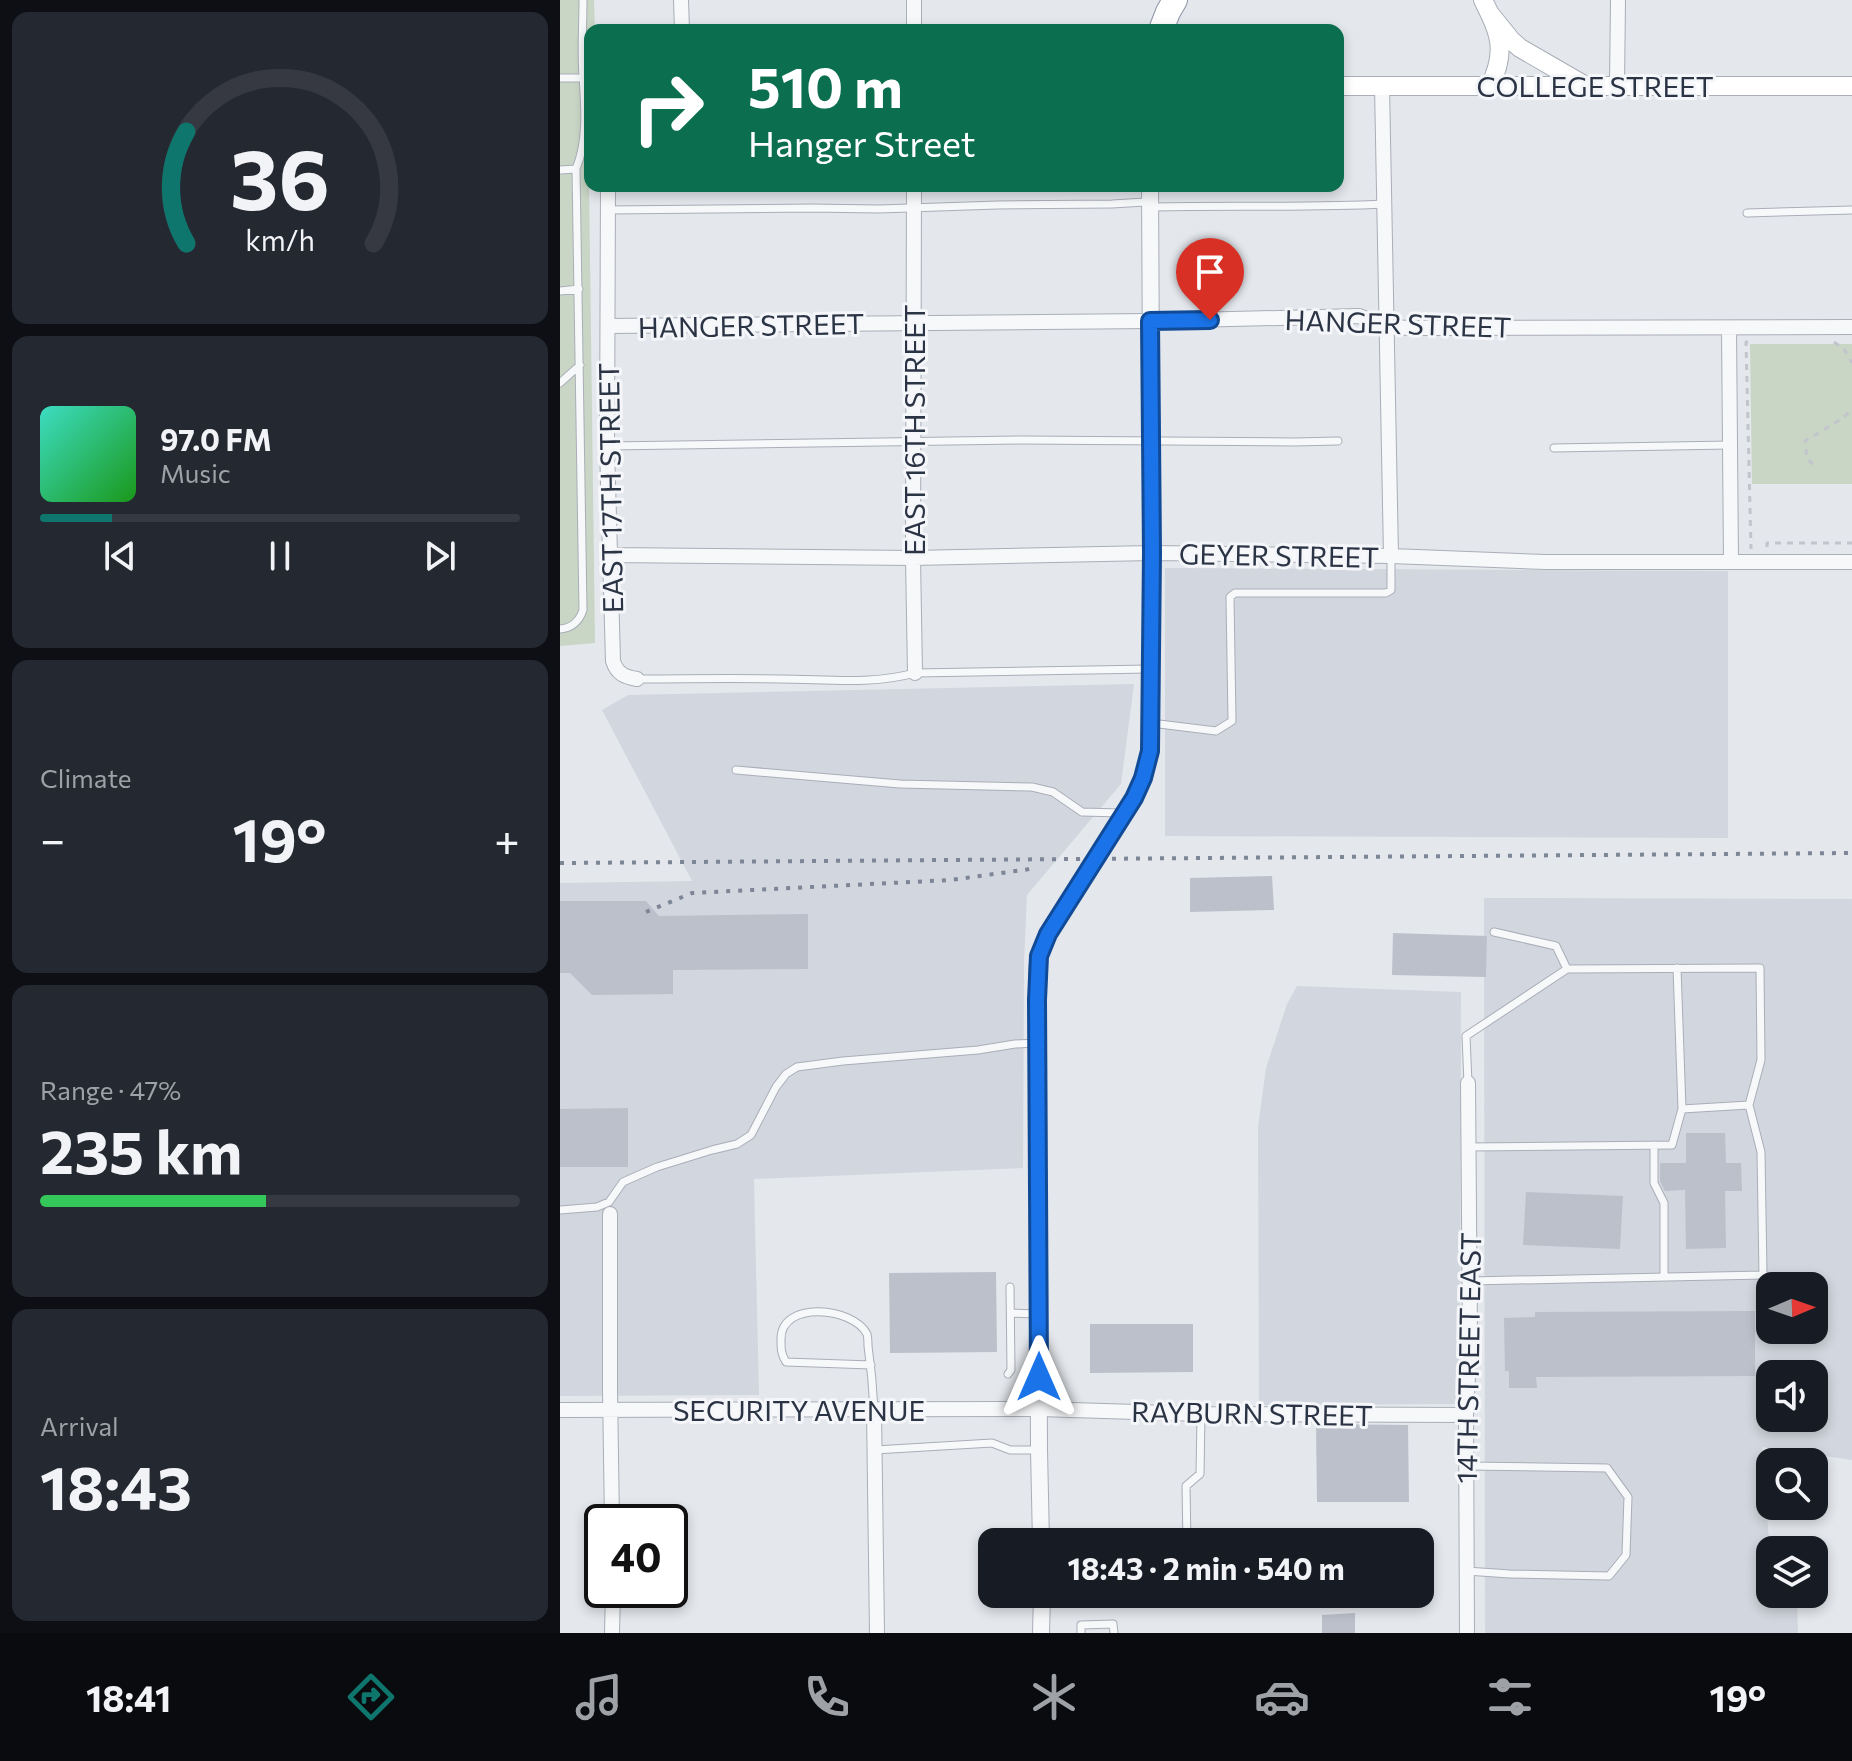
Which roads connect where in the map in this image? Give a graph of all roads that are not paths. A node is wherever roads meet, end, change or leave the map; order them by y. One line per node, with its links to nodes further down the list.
1 (583, 0): 12 (lane)
2 (681, 0): 7 (street)
3 (914, 0): 8 (street)
4 (1175, 0): 9 (highway)
5 (1618, 0): 15 (street)
6 (1486, 7): 10 (main road); 18 (main road)
7 (682, 24)
8 (914, 24)
9 (1164, 24)
10 (1520, 48): 14 (main road); 19 (main road)
11 (560, 78): 12 (lane)
12 (583, 78): 13 (lane)
13 (584, 81)
14 (1584, 85): 15 (main road, COLLEGE STREET); 19 (main road, COLLEGE STREET)
15 (1617, 85): 20 (main road, COLLEGE STREET)
16 (1344, 86): 17 (main road, COLLEGE STREET)
17 (1382, 86): 18 (main road, COLLEGE STREET); 28 (street)
18 (1490, 86): 19 (main road, COLLEGE STREET)
19 (1518, 86)
20 (1852, 86)
21 (584, 135): 22 (lane)
22 (576, 169): 23 (lane); 33 (lane)
23 (560, 170)
24 (608, 192): 30 (street, EAST 17TH STREET)
25 (914, 192): 29 (street, EAST 16TH STREET)
26 (1150, 192): 27 (street)
27 (1150, 204): 28 (lane); 29 (lane); 35 (street)
28 (1384, 204): 38 (street)
29 (914, 208): 30 (lane); 36 (street, EAST 16TH STREET)
30 (608, 210): 37 (street, EAST 17TH STREET)
31 (1852, 210): 32 (lane)
32 (1747, 213)
33 (579, 289): 34 (lane); 41 (lane)
34 (560, 291)
35 (1150, 321): 36 (street, HANGER STREET); 38 (street, HANGER STREET); 43 (street)
36 (914, 323): 37 (street, HANGER STREET); 45 (street, EAST 16TH STREET)
37 (609, 326): 47 (street, EAST 17TH STREET)
38 (1386, 327): 40 (street, HANGER STREET); 51 (street)
39 (1852, 327): 40 (street, HANGER STREET)
40 (1729, 328): 46 (street)
41 (580, 365): 42 (lane); 55 (lane)
42 (560, 383)
43 (1150, 441): 44 (lane); 45 (lane); 49 (street)
44 (1338, 441)
45 (915, 442): 47 (lane); 52 (street, EAST 16TH STREET)
46 (1730, 445): 48 (lane); 53 (street)
47 (607, 446): 50 (street, EAST 17TH STREET)
48 (1554, 448)
49 (1152, 553): 51 (street, GEYER STREET); 52 (street, GEYER STREET); 56 (street)
50 (610, 555): 52 (street, GEYER STREET); 58 (street, EAST 17TH STREET)
51 (1391, 556): 53 (street, GEYER STREET); 59 (lane)
52 (913, 558): 57 (street, EAST 16TH STREET)
53 (1731, 561): 54 (street, GEYER STREET)
54 (1852, 562)
55 (560, 629)
56 (1152, 669): 57 (lane); 59 (street)
57 (915, 673): 58 (lane)
58 (637, 679)
59 (1151, 723): 61 (street)
60 (736, 770): 61 (lane)
61 (1124, 814): 65 (street)
62 (1494, 932): 64 (lane)
63 (1677, 968): 64 (lane); 67 (lane); 68 (lane)
64 (1567, 969): 66 (lane)
65 (1038, 1043): 71 (lane); 77 (street)
66 (1468, 1083): 70 (street, 14TH STREET EAST)
67 (1749, 1105): 68 (lane); 73 (lane)
68 (1682, 1109): 69 (lane)
69 (1654, 1145): 70 (lane); 73 (lane)
70 (1469, 1147): 74 (street, 14TH STREET EAST)
71 (610, 1208): 72 (lane); 82 (street)
72 (560, 1210)
73 (1664, 1277): 74 (lane)
74 (1470, 1281): 85 (street, 14TH STREET EAST)
75 (1010, 1287): 76 (lane)
76 (1011, 1313): 77 (lane); 79 (lane)
77 (1039, 1314): 80 (street)
78 (871, 1365): 78 (lane); 83 (lane)
79 (1008, 1374)
80 (1039, 1409): 83 (street, SECURITY AVENUE); 84 (street, RAYBURN STREET); 87 (street)
81 (560, 1410): 82 (street, SECURITY AVENUE)
82 (610, 1410): 83 (street, SECURITY AVENUE); 89 (street)
83 (874, 1410): 86 (street)
84 (1201, 1414): 85 (street, RAYBURN STREET); 91 (lane)
85 (1466, 1415): 88 (street, 14TH STREET EAST)
86 (875, 1450): 87 (lane); 96 (street)
87 (1039, 1450): 90 (street)
88 (1466, 1466): 92 (street, 14TH STREET EAST); 92 (lane)
89 (612, 1504)
90 (1041, 1528)
91 (1187, 1528)
92 (1466, 1571): 100 (street, 14TH STREET EAST)
93 (613, 1608): 95 (street)
94 (1042, 1608): 97 (street)
95 (612, 1633)
96 (877, 1633)
97 (1041, 1633)
98 (1081, 1633): 99 (lane)
99 (1114, 1633)
100 (1467, 1633)

